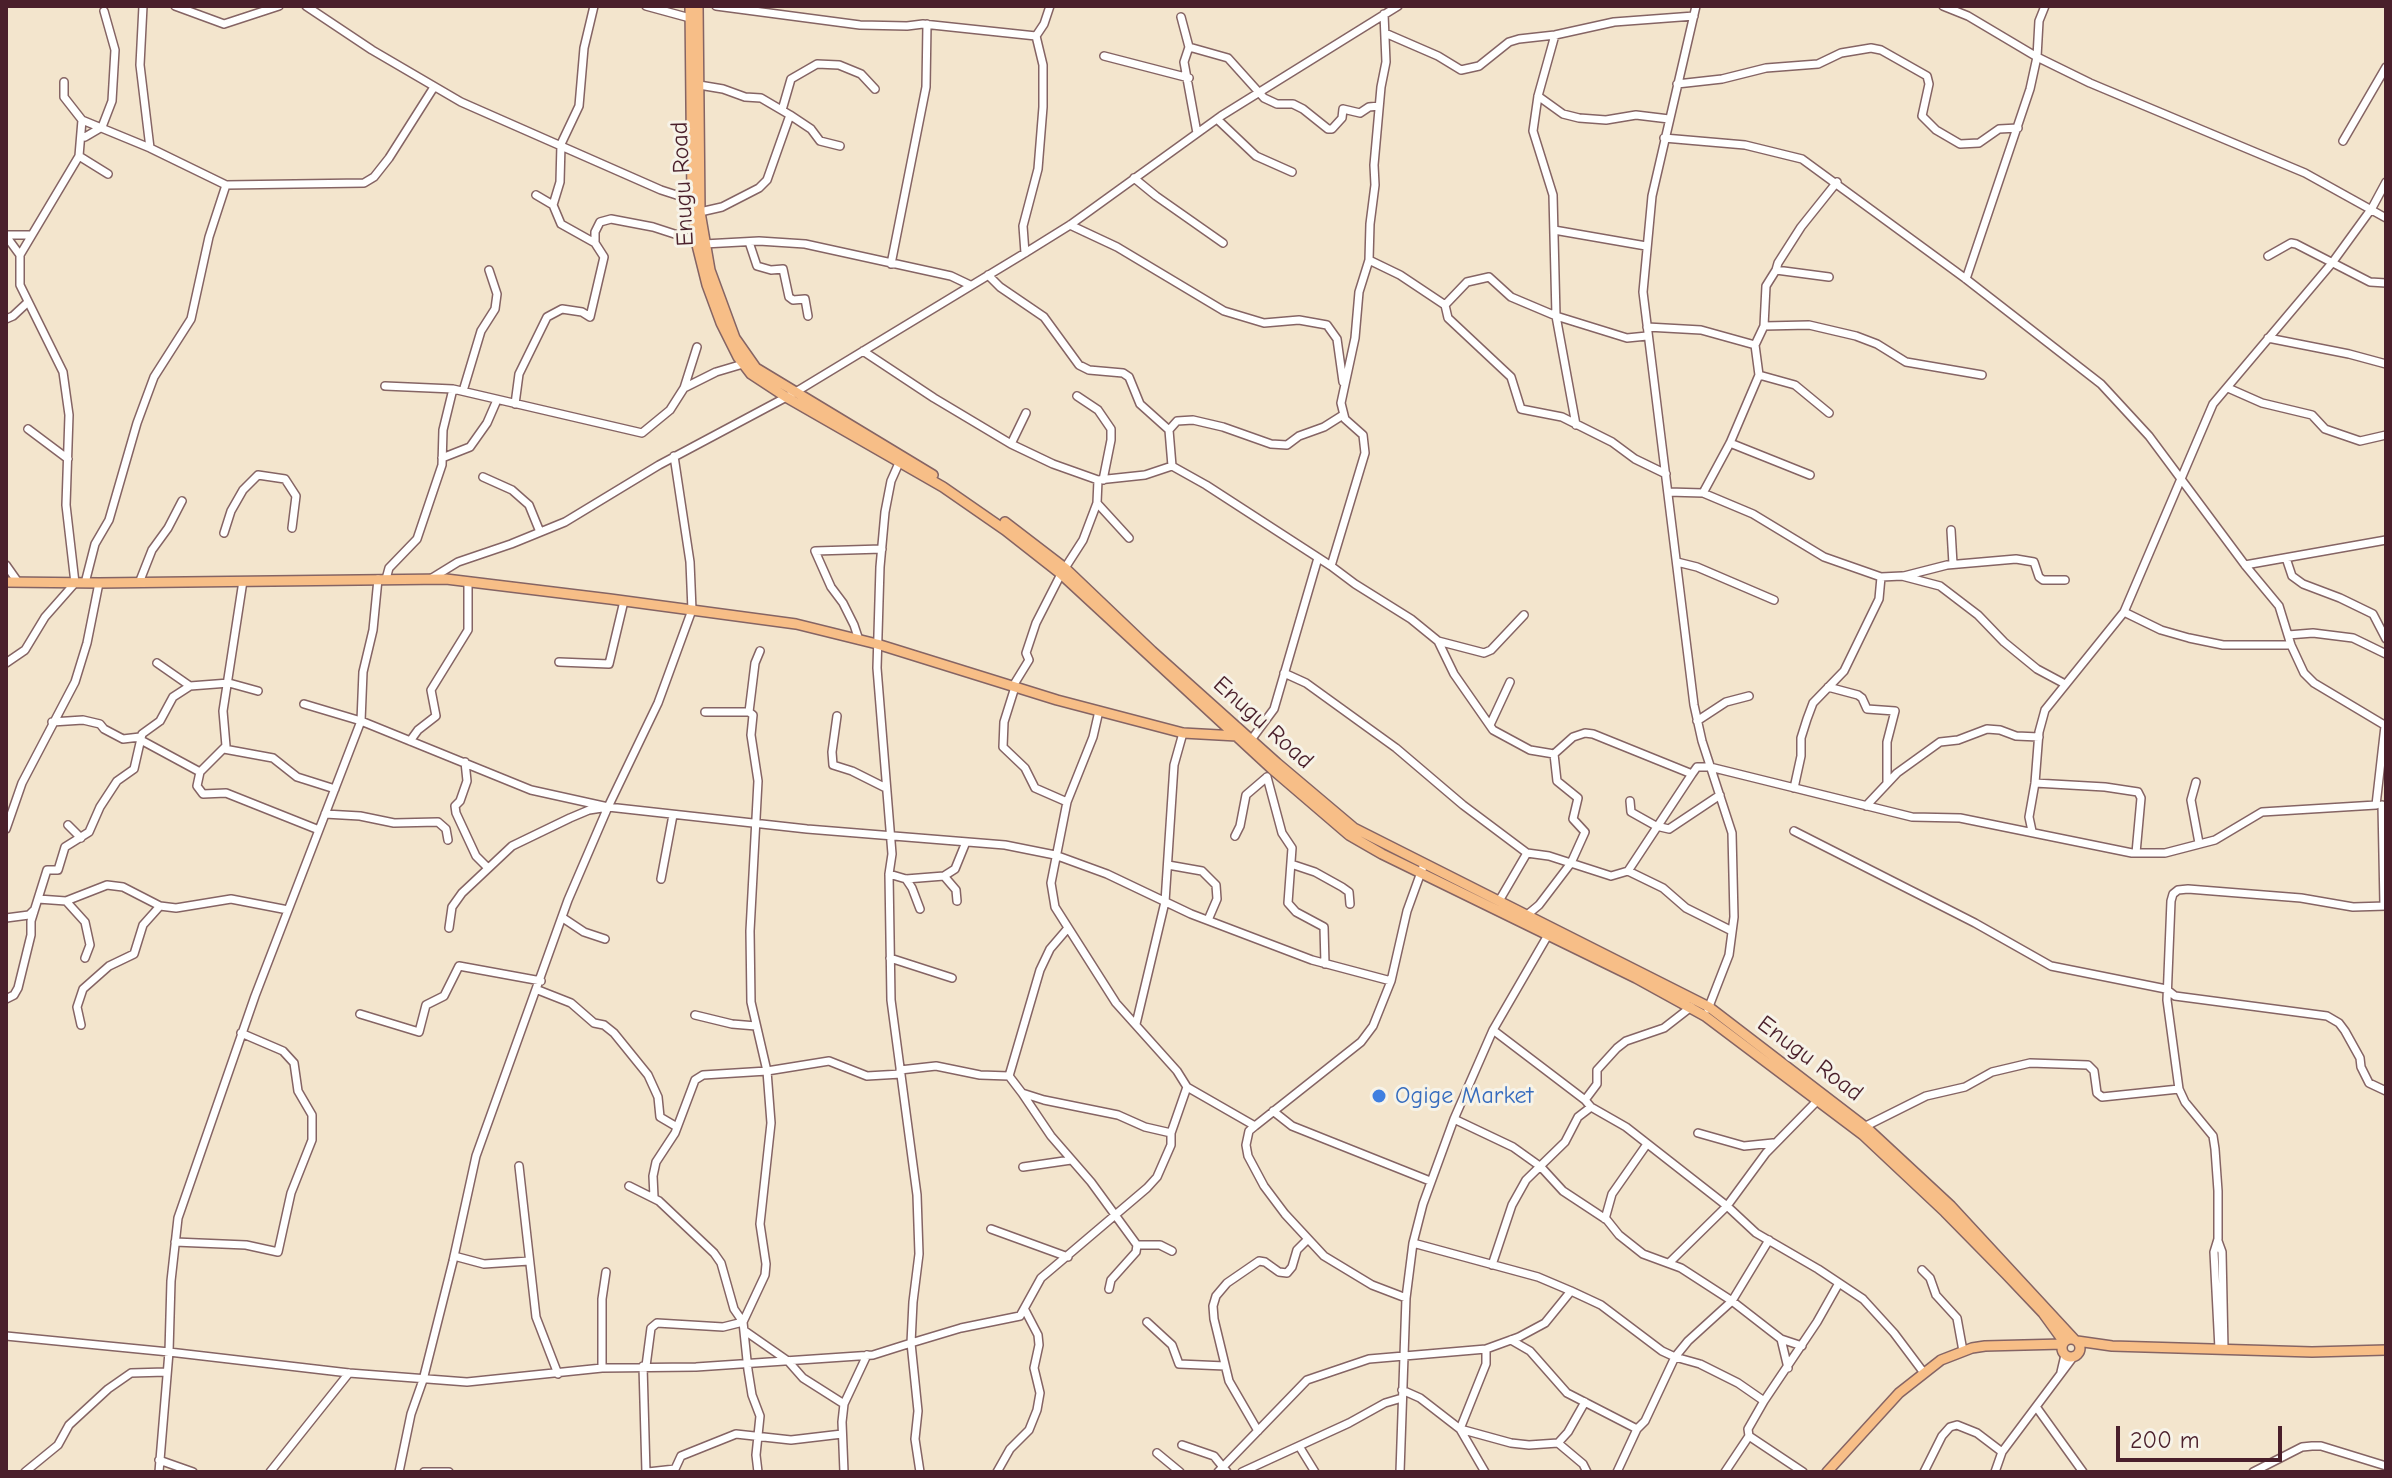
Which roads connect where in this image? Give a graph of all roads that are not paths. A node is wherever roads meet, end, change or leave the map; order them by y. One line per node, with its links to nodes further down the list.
1 (143, 6): 52 (street)
2 (175, 6): 3 (street)
3 (279, 6)
4 (306, 6): 34 (street)
5 (594, 6): 50 (street)
6 (646, 6): 21 (street)
7 (690, 6): 21 (main road)
8 (698, 6): 33 (main road, Enugu Road)
9 (716, 6): 17 (street)
10 (765, 6): 17 (street)
11 (1050, 6): 25 (street)
12 (1398, 6): 18 (street)
13 (1696, 6): 19 (street)
14 (1943, 6): 28 (street)
15 (2045, 6): 28 (street)
16 (104, 11): 44 (street)
17 (757, 13): 22 (street)
18 (1384, 14): 23 (street); 36 (street)
19 (1694, 16): 24 (street); 32 (street)
20 (1181, 17): 26 (street)
21 (690, 18): 61 (main road)
22 (927, 24): 25 (street); 80 (street)
23 (1385, 33): 24 (street); 38 (street)
24 (1555, 35): 37 (street)
25 (1036, 36): 75 (street)
26 (1189, 47): 30 (street); 36 (street)
27 (1104, 56): 30 (street)
28 (2037, 57): 45 (street); 63 (street)
29 (2386, 67): 49 (street)
30 (1189, 78): 46 (street)
31 (64, 82): 43 (street)
32 (1677, 84): 42 (street); 45 (street)
33 (699, 85): 39 (street); 64 (main road, Enugu Road)
34 (434, 87): 50 (street); 59 (street)
35 (875, 89): 39 (street)
36 (1258, 93): 38 (street); 41 (street)
37 (1538, 96): 42 (street); 67 (street)
38 (1379, 106): 78 (street)
39 (782, 110): 40 (street)
40 (790, 115): 51 (street); 64 (street)
41 (1217, 119): 46 (street); 54 (street)
42 (1669, 119): 48 (street)
43 (82, 120): 44 (street); 53 (street)
44 (102, 127): 47 (street); 52 (street)
45 (2018, 128): 85 (street)
46 (1197, 133): 56 (street)
47 (85, 137)
48 (1664, 138): 57 (street); 74 (street)
49 (2343, 141)
50 (561, 144): 61 (street); 62 (street)
51 (840, 146)
52 (150, 148): 59 (street)
53 (79, 156): 55 (street); 69 (street)
54 (1292, 172)
55 (108, 174)
56 (1134, 178): 66 (street); 73 (street)
57 (1837, 182): 82 (street); 85 (street)
58 (2386, 182): 63 (street)
59 (226, 185): 162 (street)
60 (536, 195): 62 (street)
61 (692, 200): 72 (main road)
62 (553, 205): 71 (street)
63 (2372, 208): 65 (street); 79 (street)
64 (700, 212): 72 (main road, Enugu Road)
65 (2386, 218)
66 (1070, 225): 75 (street); 99 (street)
67 (1554, 230): 74 (street); 91 (street)
68 (6, 235): 69 (street); 76 (street)
69 (31, 235): 76 (street)
70 (749, 242): 72 (street); 80 (street); 90 (street)
71 (595, 243): 72 (street); 114 (street)
72 (700, 243): 101 (main road); 111 (main road, Enugu Road)
73 (1223, 243)
74 (1646, 246): 94 (street)
75 (1025, 253): 83 (street)
76 (20, 255): 88 (street)
77 (2268, 256): 79 (street)
78 (1369, 260): 89 (street); 100 (street)
79 (2332, 263): 86 (street); 95 (street)
80 (891, 264): 87 (street)
81 (489, 270): 110 (street)
82 (1776, 270): 84 (street); 93 (street)
83 (988, 275): 87 (street); 120 (street)
84 (1829, 277)
85 (1966, 279): 132 (street)
86 (2386, 283)
87 (970, 285): 98 (street)
88 (28, 302): 92 (street); 126 (street)
89 (1445, 305): 91 (street); 118 (street)
90 (808, 316)
91 (1556, 316): 94 (street); 118 (street)
92 (6, 319)
93 (1764, 326): 96 (street); 105 (street)
94 (1647, 331): 96 (street); 129 (street)
95 (2268, 338): 102 (street); 108 (street)
96 (1755, 345): 104 (street)
97 (697, 347): 107 (street)
98 (863, 351): 111 (street); 123 (street)
99 (1341, 353): 100 (street); 103 (street)
100 (1352, 353): 103 (street)
101 (743, 364): 107 (street); 111 (main road)
102 (2386, 364)
103 (1346, 368): 117 (street)
104 (1759, 375): 116 (street); 122 (street)
105 (1982, 375)
106 (385, 386): 109 (street)
107 (684, 388): 114 (street)
108 (2228, 388): 121 (street); 132 (street)
109 (453, 389): 110 (street); 125 (street)
110 (463, 391): 113 (street)
111 (790, 395): 124 (street); 127 (main road); 152 (main road, Enugu Road)
112 (1077, 396): 133 (street)
113 (497, 400): 114 (street); 125 (street)
114 (515, 404)
115 (1026, 413): 123 (street)
116 (1829, 413)
117 (1343, 415): 120 (street); 151 (street)
118 (1576, 425): 129 (street)
119 (28, 429): 126 (street)
120 (1169, 430): 128 (street)
121 (2386, 435)
122 (1730, 443): 130 (street); 135 (street)
123 (1011, 444): 133 (street)
124 (674, 456): 140 (street); 167 (street)
125 (442, 458): 155 (street)
126 (68, 459): 162 (street)
127 (899, 463): 144 (street); 152 (main road)
128 (1172, 466): 133 (street); 145 (street)
129 (1666, 474): 134 (street)
130 (1810, 475)
131 (483, 477): 140 (street)
132 (2182, 479): 150 (street); 168 (street)
133 (1100, 480): 137 (street)
134 (1668, 492): 135 (street); 147 (street)
135 (1703, 493): 154 (street)
136 (182, 501): 164 (street)
137 (1097, 503): 142 (street); 152 (street)
138 (292, 528): 141 (street)
139 (1951, 530): 148 (street)
140 (540, 532): 156 (street)
141 (224, 533)
142 (1129, 538)
143 (2386, 540): 146 (street)
144 (882, 549): 172 (street); 174 (street)
145 (1318, 558): 151 (street); 181 (street)
146 (2286, 558): 150 (street); 171 (street)
147 (1677, 562): 165 (street); 196 (street)
148 (1953, 564): 153 (street); 157 (street)
149 (6, 565): 160 (street)
150 (2245, 565): 170 (street)
151 (1331, 566): 173 (street)
152 (1063, 571): 186 (street); 201 (main road, Enugu Road)
153 (1902, 576): 154 (street); 184 (street)
154 (1881, 577): 187 (street)
155 (382, 579): 156 (main road); 158 (main road); 195 (street)
156 (429, 579): 161 (main road)
157 (2065, 580)
158 (243, 581): 164 (main road); 183 (street)
159 (6, 582): 160 (main road)
160 (18, 582): 162 (main road)
161 (468, 582): 166 (main road); 204 (street)
162 (80, 583): 163 (main road); 179 (street)
163 (99, 583): 164 (main road); 197 (street)
164 (139, 583)
165 (1774, 600)
166 (624, 601): 167 (main road); 178 (street)
167 (692, 610): 172 (main road); 223 (street)
168 (2124, 612): 175 (street); 184 (street)
169 (1524, 615): 173 (street)
170 (2288, 635): 175 (street); 177 (street)
171 (2386, 639)
172 (859, 640): 174 (main road)
173 (1438, 641): 198 (street)
174 (877, 644): 186 (main road); 215 (street)
175 (2291, 645): 199 (street)
176 (760, 651): 193 (street)
177 (2386, 654)
178 (559, 662)
179 (6, 663)
180 (157, 663): 185 (street)
181 (1284, 673): 201 (street); 243 (street)
182 (1510, 682): 198 (street)
183 (229, 683): 185 (street); 188 (street); 205 (street)
184 (2065, 684): 202 (street)
185 (190, 686): 203 (street)
186 (1014, 687): 191 (main road); 220 (street)
187 (1828, 687): 213 (street); 216 (street)
188 (258, 691)
189 (1749, 696): 196 (street)
190 (304, 704): 195 (street)
191 (1099, 711): 200 (main road); 220 (street)
192 (705, 712): 193 (street)
193 (749, 712): 228 (street)
194 (837, 716): 215 (street)
195 (361, 721): 204 (street); 217 (street)
196 (1697, 721): 208 (street)
197 (52, 722): 203 (street); 227 (street)
198 (1490, 725): 206 (street)
199 (2386, 726): 221 (street)
200 (1183, 733): 201 (main road); 248 (street)
201 (1244, 736): 210 (main road); 250 (main road, Enugu Road)
202 (2039, 737): 213 (street); 214 (street)
203 (140, 738): 209 (street); 238 (street)
204 (410, 741): 207 (street)
205 (224, 749): 209 (street); 217 (street)
206 (1554, 754): 211 (street); 246 (street)
207 (465, 762): 223 (street); 249 (street)
208 (1710, 767): 211 (street); 216 (street); 218 (street)
209 (200, 772): 233 (street)
210 (1270, 773): 237 (street); 247 (street); 250 (main road)
211 (1692, 774): 230 (street)
212 (2196, 782): 242 (street)
213 (1887, 783): 222 (street)
214 (2035, 783): 226 (street); 244 (street)
215 (886, 788): 236 (street)
216 (1794, 788): 222 (street)
217 (335, 789): 224 (street)
218 (1720, 795): 230 (street); 275 (street)
219 (1630, 801): 230 (street)
220 (1067, 802): 245 (street)
221 (2381, 805): 240 (street); 242 (street)
222 (1866, 806): 232 (street)
223 (608, 807): 225 (street); 249 (street); 271 (street)
224 (325, 814): 233 (street); 239 (street)
225 (673, 815): 228 (street); 254 (street)
226 (2029, 817): 232 (street); 235 (street)
227 (8, 818): 231 (street)
228 (758, 824): 236 (street); 298 (street)
229 (68, 825): 238 (street)
230 (1656, 826): 251 (street)
231 (6, 829)
232 (2017, 829): 235 (street)
233 (319, 830): 267 (street)
234 (1794, 831): 287 (street)
235 (2032, 831): 244 (street)
236 (888, 835): 241 (street); 252 (street)
237 (1235, 836)
238 (81, 838): 261 (street)
239 (448, 840)
240 (2384, 841): 265 (street)
241 (966, 842): 245 (street); 253 (street)
242 (2199, 843): 244 (street)
243 (1527, 853): 246 (street); 260 (street)
244 (2136, 853)
245 (1055, 855): 262 (street); 274 (street)
246 (1571, 863): 251 (street); 268 (street)
247 (1291, 864): 263 (street); 281 (street)
248 (1168, 865): 262 (street); 272 (street)
249 (487, 867): 273 (street)
250 (1422, 868): 260 (main road, Enugu Road); 277 (main road); 284 (street)
251 (1628, 871): 275 (street)
252 (889, 874): 255 (street); 280 (street)
253 (944, 876): 256 (street); 259 (street)
254 (661, 879)
255 (906, 879): 256 (street); 257 (street)
256 (917, 880): 257 (street)
257 (912, 888): 266 (street)
258 (66, 901): 261 (street); 264 (street); 279 (street)
259 (957, 901)
260 (1499, 901): 268 (main road, Enugu Road)
261 (37, 902): 269 (street); 276 (street)
262 (1165, 902): 272 (street); 296 (street)
263 (1350, 904)
264 (160, 906): 267 (street); 297 (street)
265 (2385, 906): 287 (street)
266 (920, 909)
267 (288, 910): 300 (street)
268 (1527, 915): 293 (main road, Enugu Road)
269 (19, 916): 270 (street); 276 (street)
270 (6, 918)
271 (563, 918): 278 (street); 283 (street)
272 (1208, 920): 281 (street)
273 (449, 928)
274 (1068, 928): 296 (street); 303 (street)
275 (1732, 931): 293 (street)
276 (31, 935): 286 (street)
277 (1548, 935): 292 (main road); 299 (street)
278 (605, 939)
279 (85, 958)
280 (890, 958): 282 (street); 302 (street)
281 (1325, 964): 284 (street)
282 (952, 978)
283 (541, 981): 288 (street); 294 (street)
284 (1391, 981): 310 (street)
285 (6, 985): 286 (street)
286 (18, 988): 290 (street)
287 (2166, 989): 289 (street); 291 (street)
288 (538, 990): 314 (street); 336 (street)
289 (2175, 996): 291 (street); 306 (street)
290 (6, 999)
291 (2167, 1000): 305 (street)
292 (1691, 1007): 293 (main road); 309 (street)
293 (1707, 1011): 308 (main road); 313 (main road, Enugu Road)
294 (360, 1014)
295 (695, 1015): 298 (street)
296 (1136, 1024): 304 (street)
297 (81, 1025)
298 (756, 1026): 301 (street)
299 (1493, 1030): 309 (street); 311 (street)
300 (241, 1033): 332 (street); 332 (street)
301 (767, 1071): 302 (street); 314 (street); 350 (street)
302 (900, 1072): 303 (street); 355 (street)
303 (1009, 1076): 307 (street)
304 (1187, 1087): 312 (street); 315 (street)
305 (2179, 1089): 313 (street); 360 (street)
306 (2386, 1091)
307 (1022, 1093): 315 (street); 319 (street)
308 (1817, 1101): 317 (street); 351 (main road)
309 (1588, 1103): 318 (street); 322 (street)
310 (1273, 1111): 312 (street); 323 (street)
311 (1454, 1119): 322 (street); 323 (street)
312 (1255, 1126): 330 (street)
313 (1866, 1126): 358 (main road, Enugu Road)
314 (677, 1127): 325 (street)
315 (1171, 1133): 327 (street)
316 (1698, 1133): 317 (street)
317 (1775, 1142): 326 (street)
318 (1647, 1144): 326 (street); 328 (street)
319 (1071, 1160): 321 (street); 327 (street)
320 (519, 1166): 338 (street)
321 (1023, 1167)
322 (1541, 1167): 328 (street); 340 (street)
323 (1430, 1181): 333 (street)
324 (629, 1186): 325 (street)
325 (654, 1197): 350 (street)
326 (1727, 1206): 331 (street); 339 (street)
327 (1115, 1215): 334 (street); 337 (street)
328 (1605, 1219): 339 (street)
329 (991, 1229): 337 (street)
330 (1308, 1239): 346 (street); 370 (street)
331 (1769, 1240): 343 (street); 347 (street)
332 (175, 1242): 363 (street)
333 (1413, 1243): 340 (street); 346 (street)
334 (1137, 1245): 335 (street); 344 (street)
335 (1172, 1251)
336 (454, 1256): 338 (street); 377 (street)
337 (1068, 1257): 348 (street)
338 (529, 1261): 376 (street)
339 (1669, 1263): 347 (street)
340 (1492, 1265): 345 (street)
341 (1922, 1270): 362 (street)
342 (606, 1272): 371 (street)
343 (1839, 1283): 356 (street); 375 (street)
344 (1109, 1289)
345 (1571, 1291): 354 (street); 366 (street)
346 (1406, 1298): 365 (street)
347 (1732, 1301): 353 (street); 366 (street)
348 (1025, 1310): 355 (street); 408 (street)
349 (1147, 1322): 370 (street)
350 (744, 1327): 367 (street); 368 (street); 369 (street)
351 (2053, 1327): 357 (main road); 358 (main road)
352 (6, 1336): 363 (street)
353 (1781, 1339): 356 (street); 372 (street)
354 (1511, 1340): 359 (street); 380 (street)
355 (911, 1343): 364 (street); 407 (street)
356 (1802, 1346): 372 (street)
357 (2034, 1346): 358 (main road); 362 (main road)
358 (2070, 1348): 360 (main road); 382 (street)
359 (1486, 1349): 365 (street); 383 (street)
360 (2221, 1349): 361 (main road)
361 (2386, 1350)
362 (1963, 1351): 375 (main road)
363 (169, 1352): 373 (street); 374 (street)
364 (867, 1355): 367 (street); 381 (street)
365 (1403, 1356): 378 (street); 385 (street)
366 (1675, 1357): 379 (street); 384 (street)
367 (788, 1361): 368 (street); 381 (street)
368 (748, 1363): 369 (street); 388 (street)
369 (644, 1366): 371 (street); 404 (street)
370 (1225, 1366): 385 (street)
371 (602, 1368): 376 (street)
372 (1788, 1368): 379 (street)
373 (166, 1372): 394 (street); 397 (street)
374 (349, 1373): 377 (street); 400 (street)
375 (1924, 1373): 418 (main road)
376 (558, 1374): 377 (street)
377 (423, 1380): 401 (street)
378 (1402, 1394): 383 (street); 391 (street); 412 (street)
379 (1764, 1401): 387 (street)
380 (1585, 1402): 384 (street); 389 (street)
381 (844, 1404): 386 (street)
382 (2037, 1408): 392 (street); 421 (street)
383 (1460, 1429): 389 (street); 413 (street)
384 (1637, 1429): 415 (street)
385 (1258, 1431): 396 (street)
386 (842, 1434): 388 (street); 406 (street)
387 (1749, 1436): 416 (street); 417 (street)
388 (760, 1437): 404 (street); 405 (street)
389 (1558, 1443): 414 (street)
390 (1182, 1445): 396 (street)
391 (1299, 1446): 410 (street); 411 (street)
392 (2002, 1452): 419 (street); 420 (street)
393 (1157, 1453): 409 (street)
394 (159, 1460): 398 (street); 399 (street)
395 (2386, 1466): 422 (street)
396 (1223, 1470)
397 (25, 1472)
398 (159, 1472)
399 (193, 1472)
400 (270, 1472)
401 (399, 1472)
402 (424, 1472): 403 (street)
403 (446, 1472)
404 (647, 1472)
405 (758, 1472)
406 (844, 1472)
407 (920, 1472)
408 (997, 1472)
409 (1180, 1472)
410 (1242, 1472)
411 (1315, 1472)
412 (1400, 1472)
413 (1485, 1472)
414 (1587, 1472)
415 (1617, 1472)
416 (1725, 1472)
417 (1803, 1472)
418 (1827, 1472)
419 (1924, 1472)
420 (1995, 1472)
421 (2083, 1472)
422 (2253, 1472)

